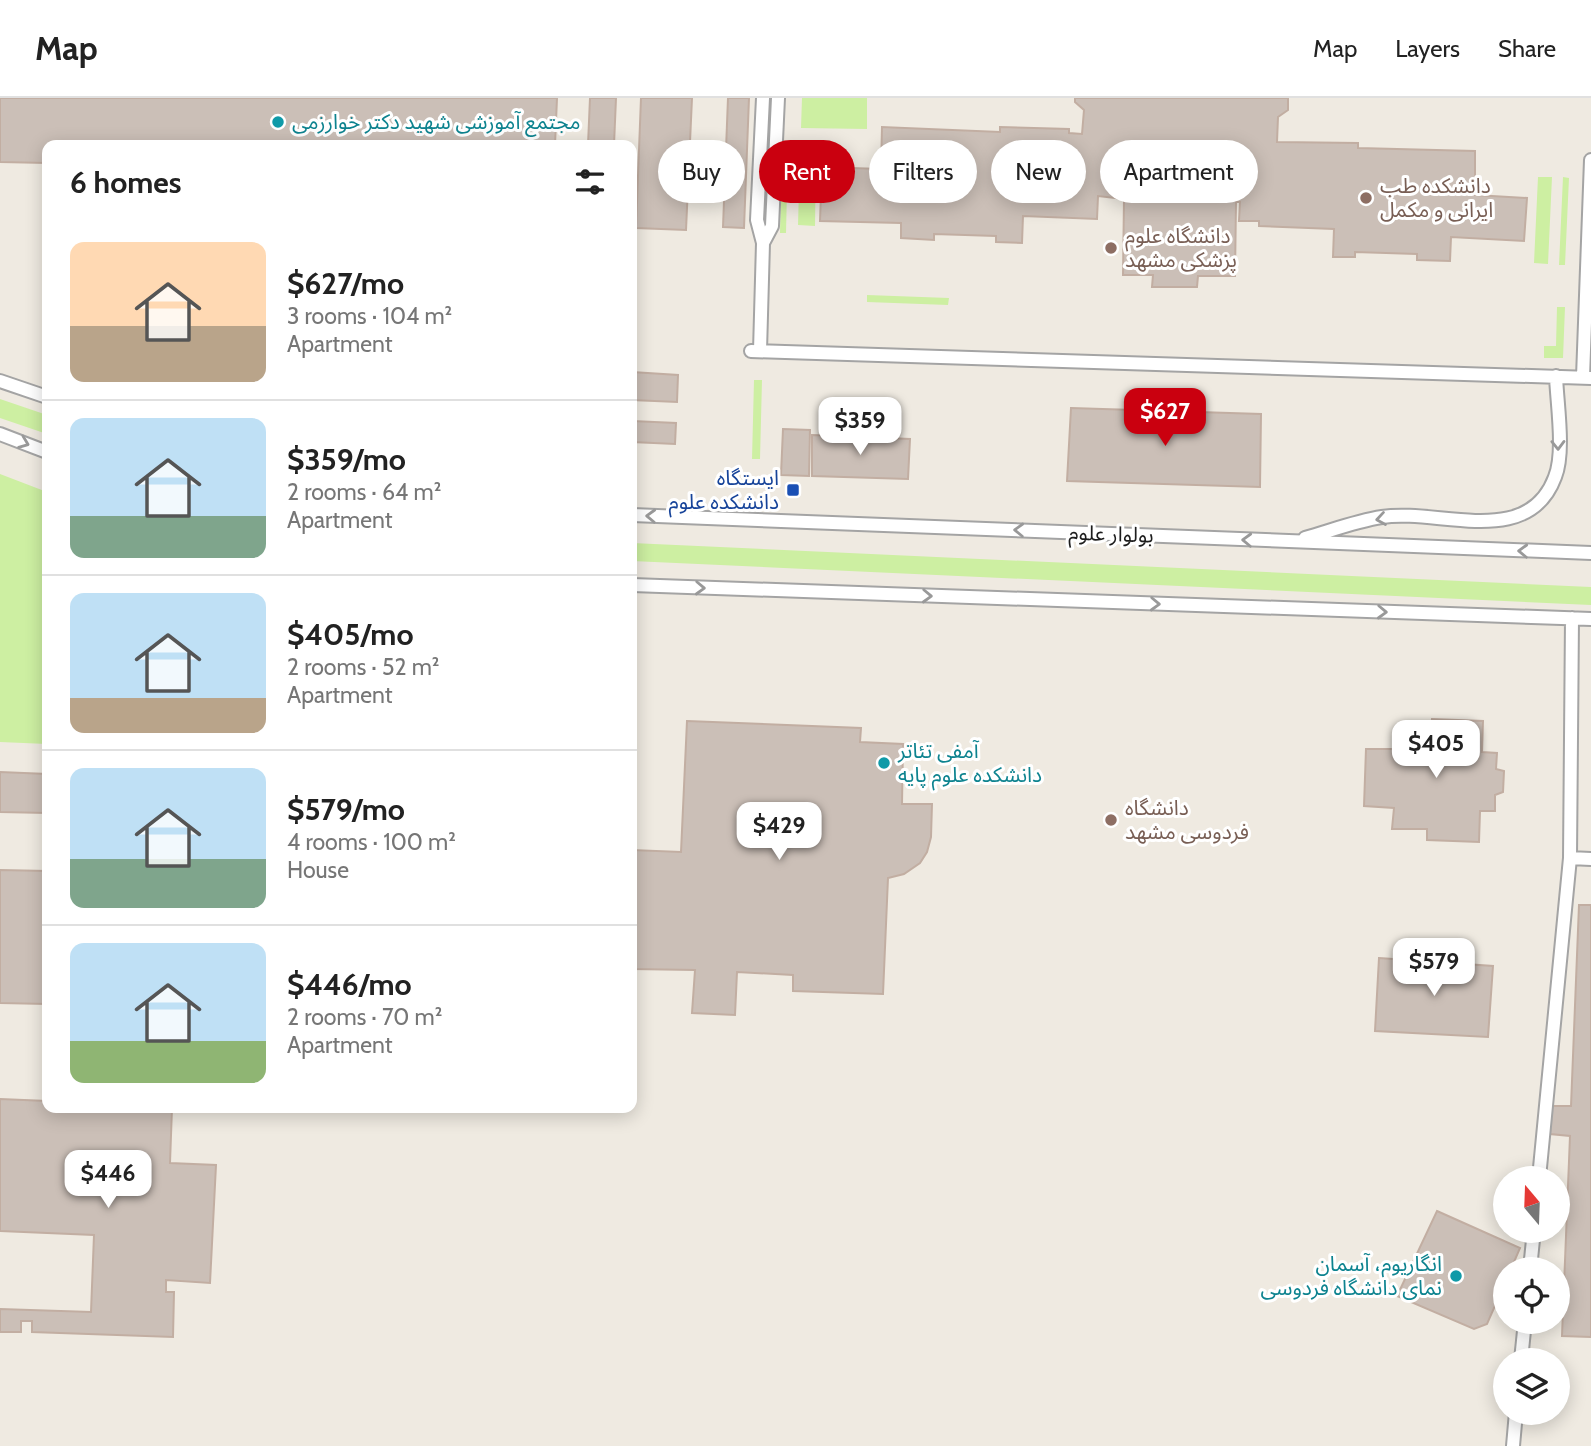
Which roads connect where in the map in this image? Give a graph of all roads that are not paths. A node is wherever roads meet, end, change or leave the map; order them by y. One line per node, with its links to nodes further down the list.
1 (763, 98): 4 (lane)
2 (778, 98): 4 (lane)
3 (1591, 160): 6 (lane)
4 (763, 243): 5 (lane)
5 (1556, 376): 6 (lane); 12 (lane, one-way to 12)
6 (1587, 378)
7 (0, 382): 8 (lane)
8 (42, 395)
9 (0, 434): 10 (lane, one-way to 10)
10 (42, 450)
11 (637, 515): 12 (lane, بولوار علوم, one-way to 11)
12 (1293, 541): 13 (lane, بولوار علوم, one-way to 12)
13 (1591, 553)
14 (637, 585): 15 (lane, one-way to 15)
15 (1572, 618): 16 (lane); 17 (lane)
16 (1591, 619)
17 (1570, 858): 18 (lane); 19 (lane)
18 (1591, 859)
19 (1540, 1166)
20 (1515, 1425): 21 (lane)
21 (1513, 1446)

